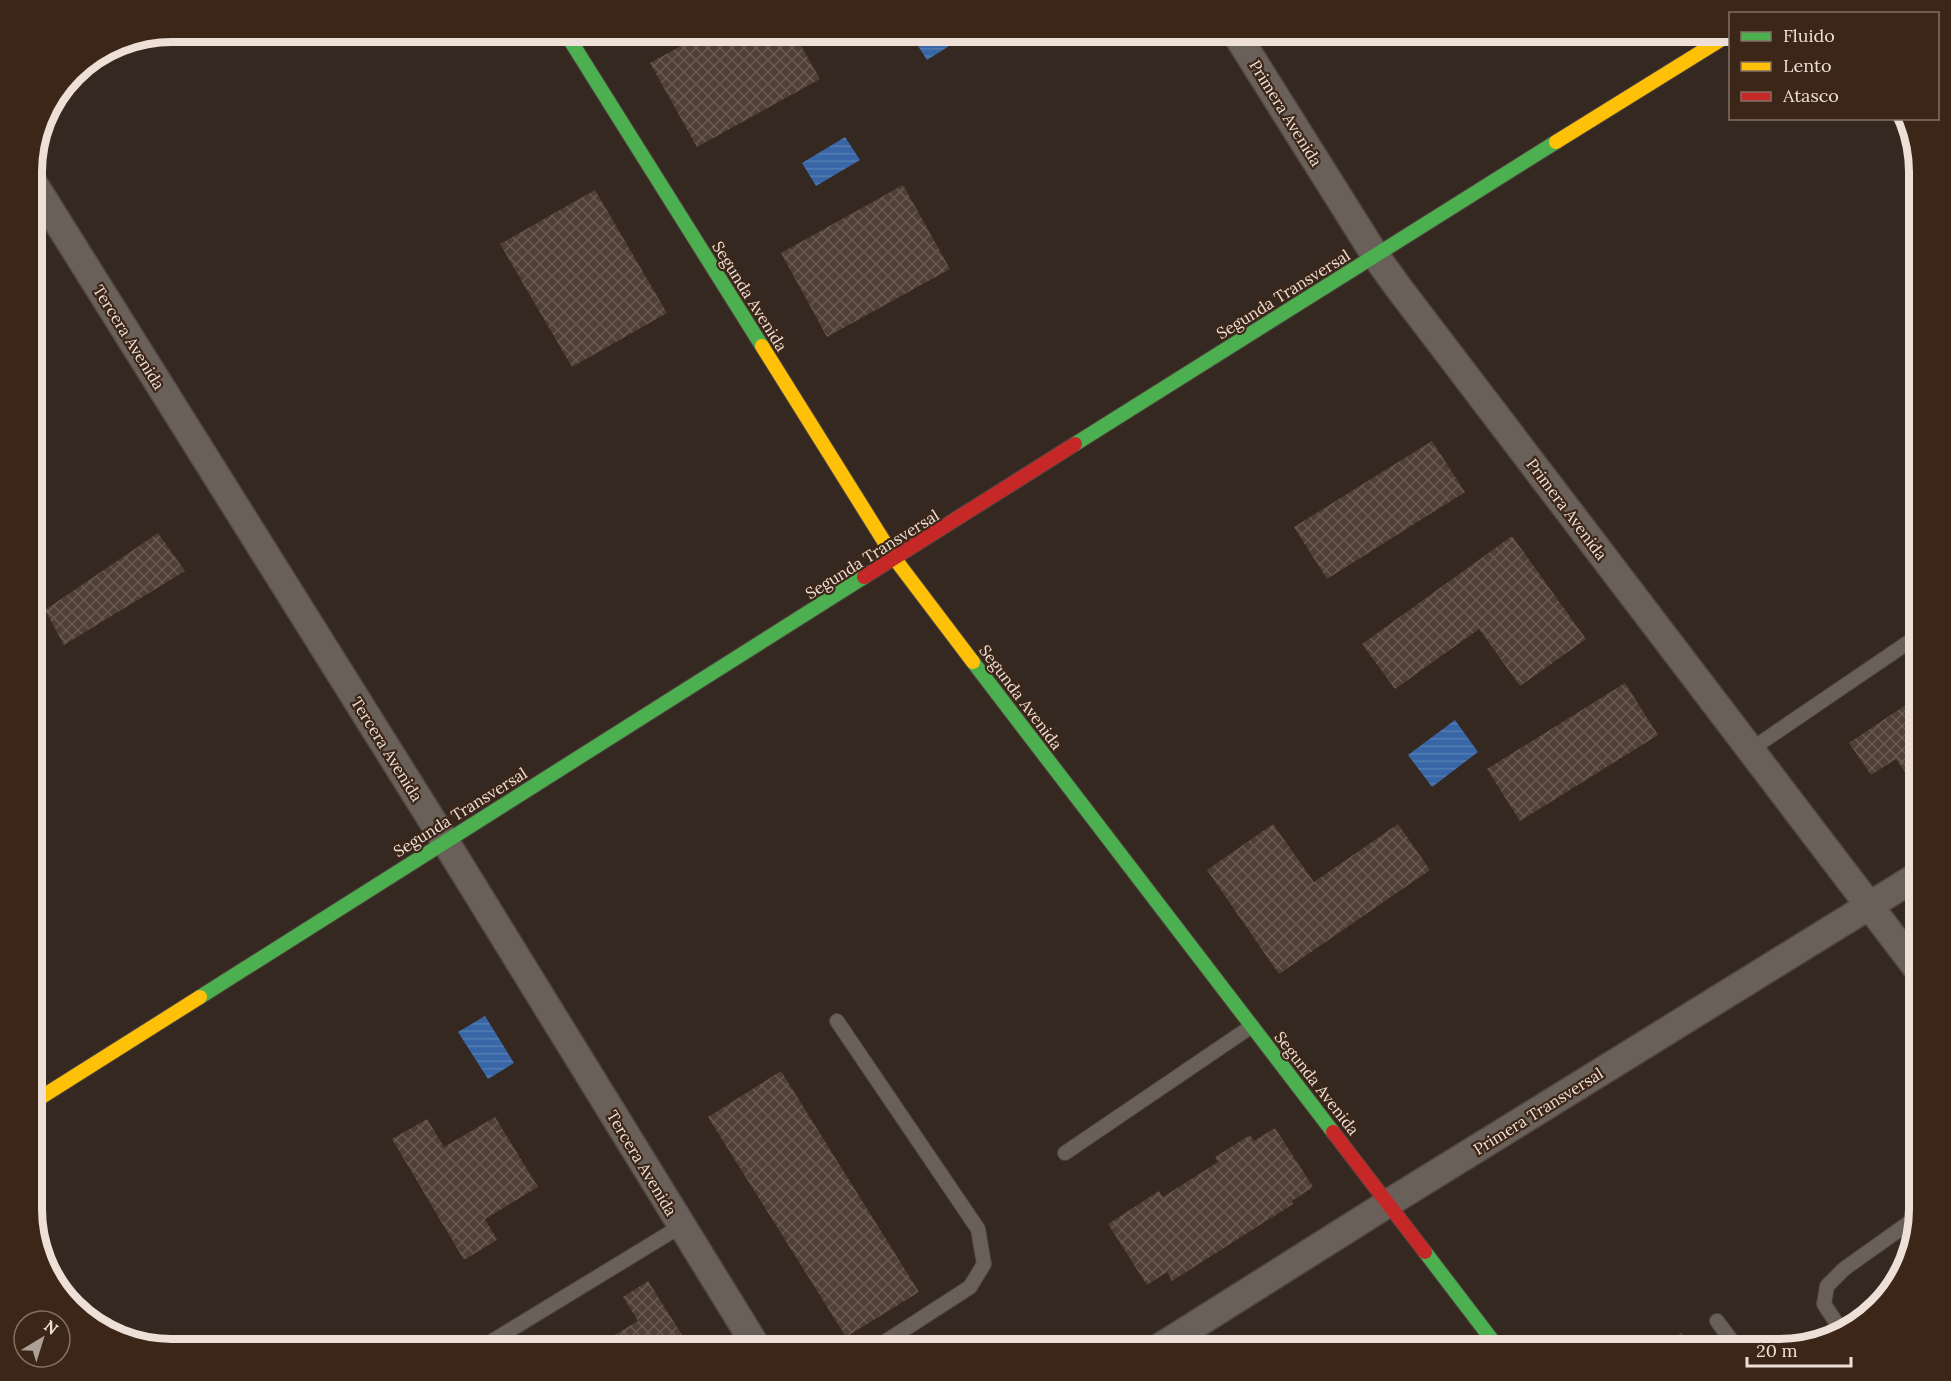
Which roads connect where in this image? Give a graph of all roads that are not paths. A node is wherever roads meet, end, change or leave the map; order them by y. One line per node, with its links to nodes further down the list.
1 (571, 42): 6 (street, Segunda Avenida)
2 (1241, 42): 5 (street, Primera Avenida)
3 (1718, 42): 5 (street, Segunda Transversal)
4 (42, 198): 9 (street, Tercera Avenida)
5 (1375, 255): 6 (street, Segunda Transversal); 8 (street, Primera Avenida)
6 (895, 559): 9 (street, Segunda Transversal); 14 (street, Segunda Avenida)
7 (1909, 642): 8 (lane)
8 (1750, 750): 11 (street, Primera Avenida)
9 (445, 841): 15 (street, Segunda Transversal); 19 (street, Tercera Avenida)
10 (1909, 882): 11 (street, Primera Transversal)
11 (1870, 906): 12 (street, Primera Avenida); 17 (street, Primera Transversal)
12 (1909, 957)
13 (837, 1021): 24 (lane)
14 (1252, 1026): 16 (lane); 17 (street, Segunda Avenida)
15 (42, 1097)
16 (1065, 1153)
17 (1388, 1204): 25 (street, Primera Transversal); 26 (street, Segunda Avenida)
18 (1908, 1223): 21 (lane)
19 (681, 1226): 22 (lane); 23 (street, Tercera Avenida)
20 (1717, 1321): 27 (lane)
21 (1839, 1325)
22 (496, 1339)
23 (751, 1339)
24 (891, 1339)
25 (1174, 1339)
26 (1491, 1339)
27 (1730, 1339)

